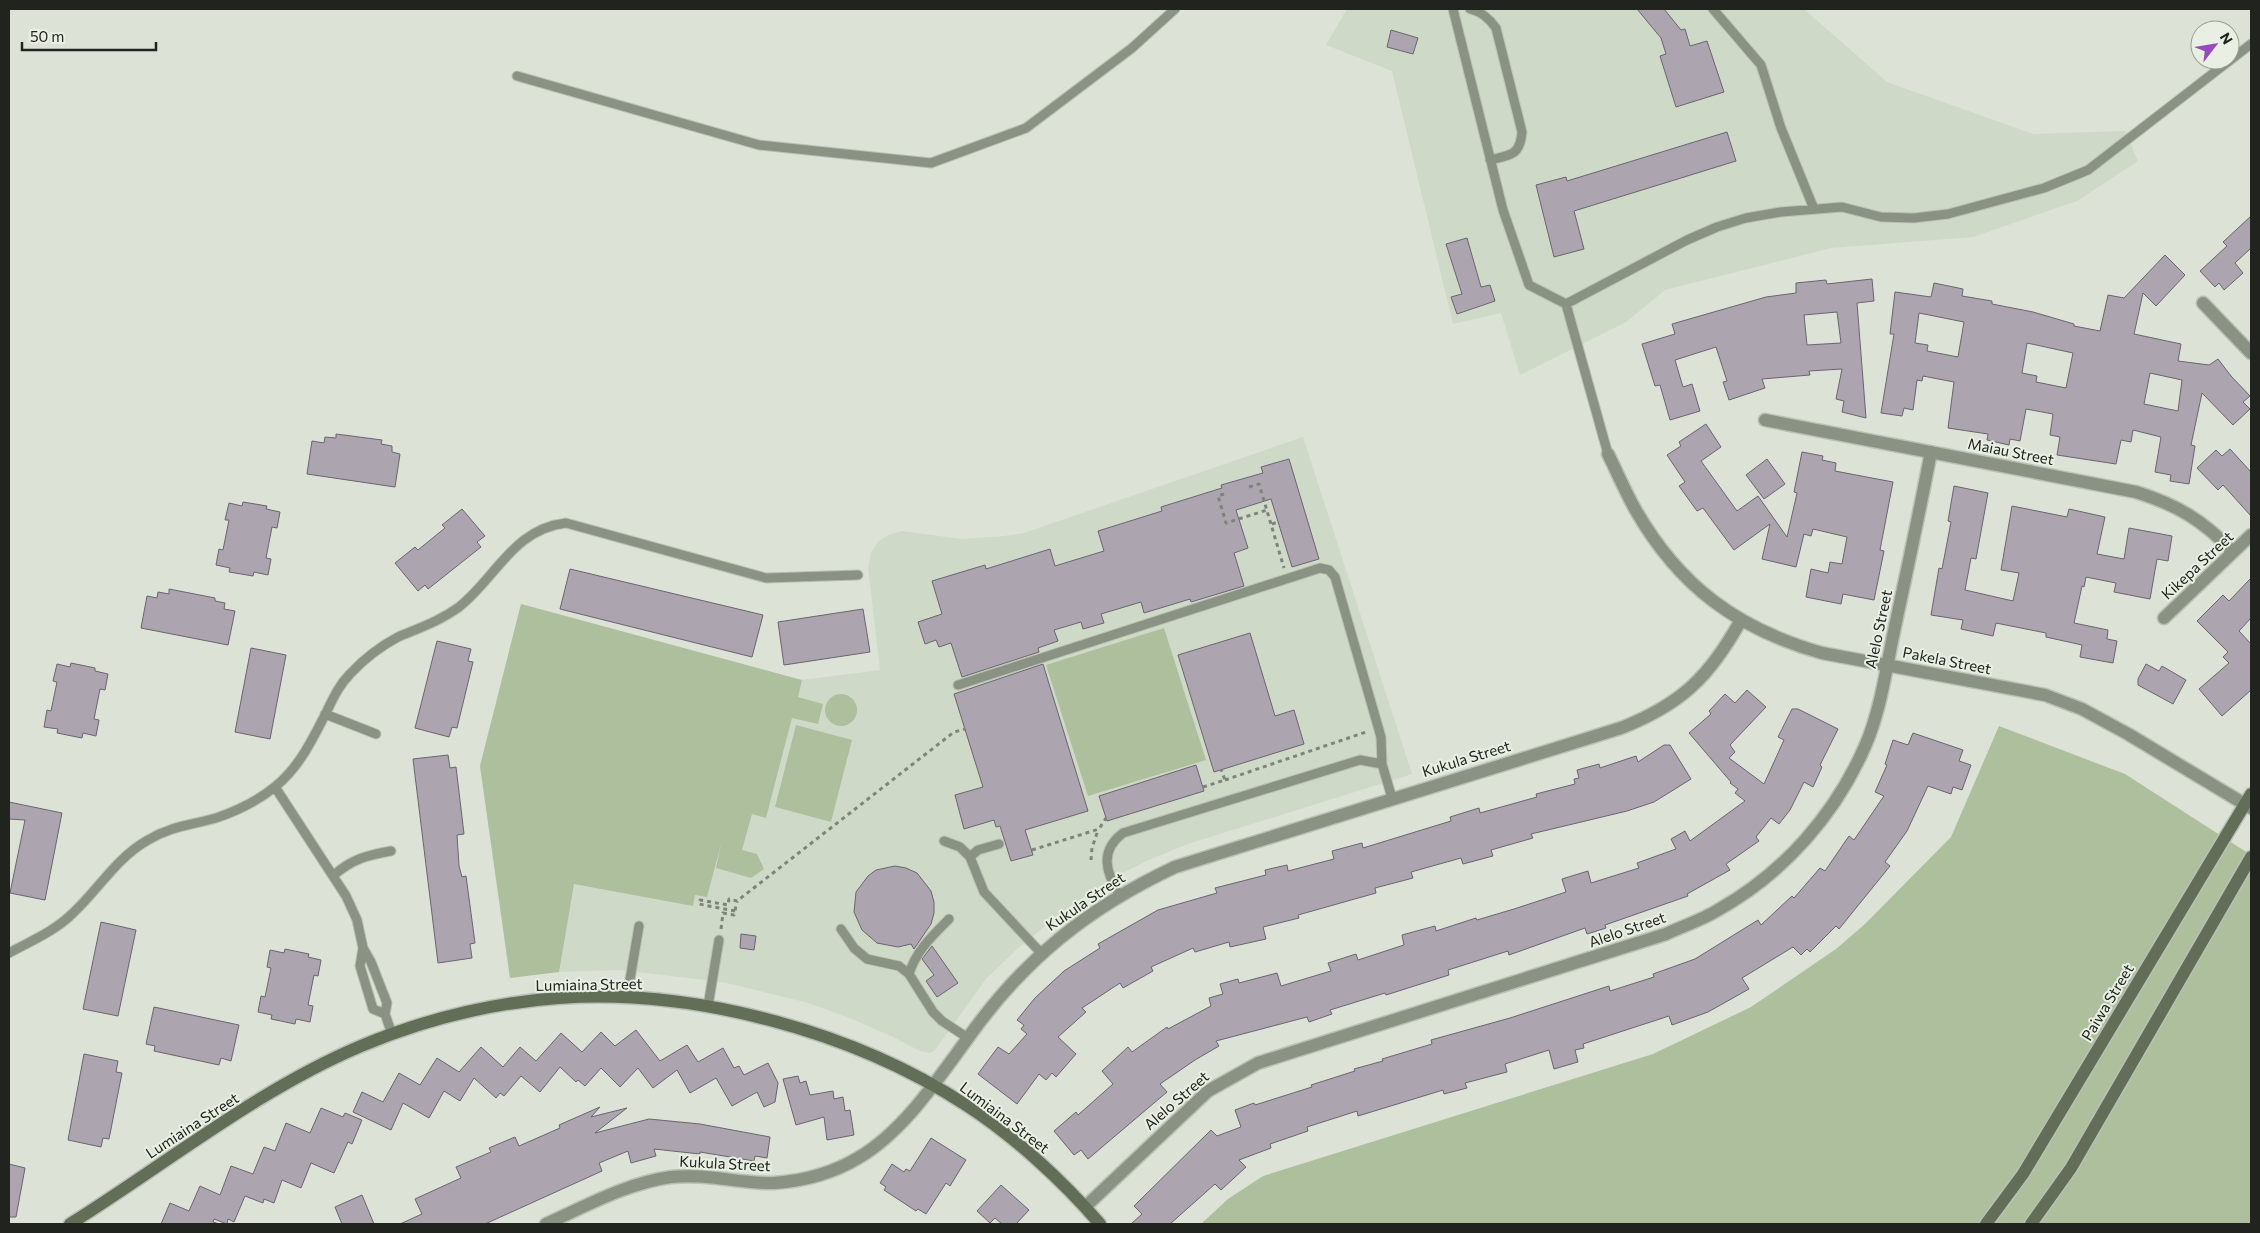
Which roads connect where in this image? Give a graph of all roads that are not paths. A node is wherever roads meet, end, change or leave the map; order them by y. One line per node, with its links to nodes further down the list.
1 (1175, 9): 7 (lane)
2 (1453, 9): 3 (lane); 8 (lane)
3 (1466, 9)
4 (1470, 9): 8 (lane)
5 (1713, 9): 9 (lane)
6 (2251, 44): 9 (lane)
7 (517, 76)
8 (1490, 160): 10 (lane)
9 (1814, 208): 10 (lane)
10 (1566, 304): 15 (lane)
11 (2203, 304): 12 (street)
12 (2251, 353)
13 (1765, 420): 14 (street, Maiau Street)
14 (1931, 452): 17 (street, Maiau Street); 21 (street, Alelo Street)
15 (1608, 454): 20 (street, Pakela Street)
16 (2251, 535): 17 (street, Kikepa Street)
17 (2233, 552): 19 (street, Kikepa Street)
18 (858, 575): 23 (lane)
19 (2164, 618)
20 (1741, 620): 21 (street, Pakela Street); 27 (street, Kukula Street)
21 (1887, 665): 28 (street, Pakela Street); 50 (street, Alelo Street)
22 (958, 685): 25 (lane)
23 (326, 714): 24 (lane); 26 (lane)
24 (376, 734)
25 (1382, 764): 27 (lane); 35 (lane)
26 (274, 787): 34 (lane); 41 (lane)
27 (1392, 798): 35 (street, Kukula Street)
28 (2249, 802): 54 (street, Paiwa Street)
29 (944, 841): 32 (lane)
30 (999, 844): 32 (lane)
31 (391, 851): 34 (lane)
32 (970, 857): 42 (lane)
33 (2251, 857): 55 (street)
34 (334, 874): 40 (lane)
35 (1119, 895): 42 (street, Kukula Street)
36 (948, 919): 43 (lane)
37 (639, 926): 44 (lane)
38 (842, 929): 43 (lane)
39 (719, 940): 45 (lane)
40 (363, 948): 46 (lane); 46 (lane)
41 (9, 953)
42 (1040, 953): 48 (street, Kukula Street)
43 (909, 974): 48 (lane)
44 (627, 997): 45 (street, Lumiaina Street); 47 (street, Lumiaina Street)
45 (708, 1006): 49 (street, Lumiaina Street)
46 (385, 1014): 47 (lane)
47 (392, 1034): 51 (street, Lumiaina Street)
48 (968, 1038): 49 (street, Kukula Street)
49 (932, 1085): 50 (street, Lumiaina Street); 52 (street, Kukula Street)
50 (1085, 1207): 53 (street, Lumiaina Street)
51 (70, 1224)
52 (546, 1224)
53 (1100, 1224)
54 (1986, 1224)
55 (2032, 1224)

